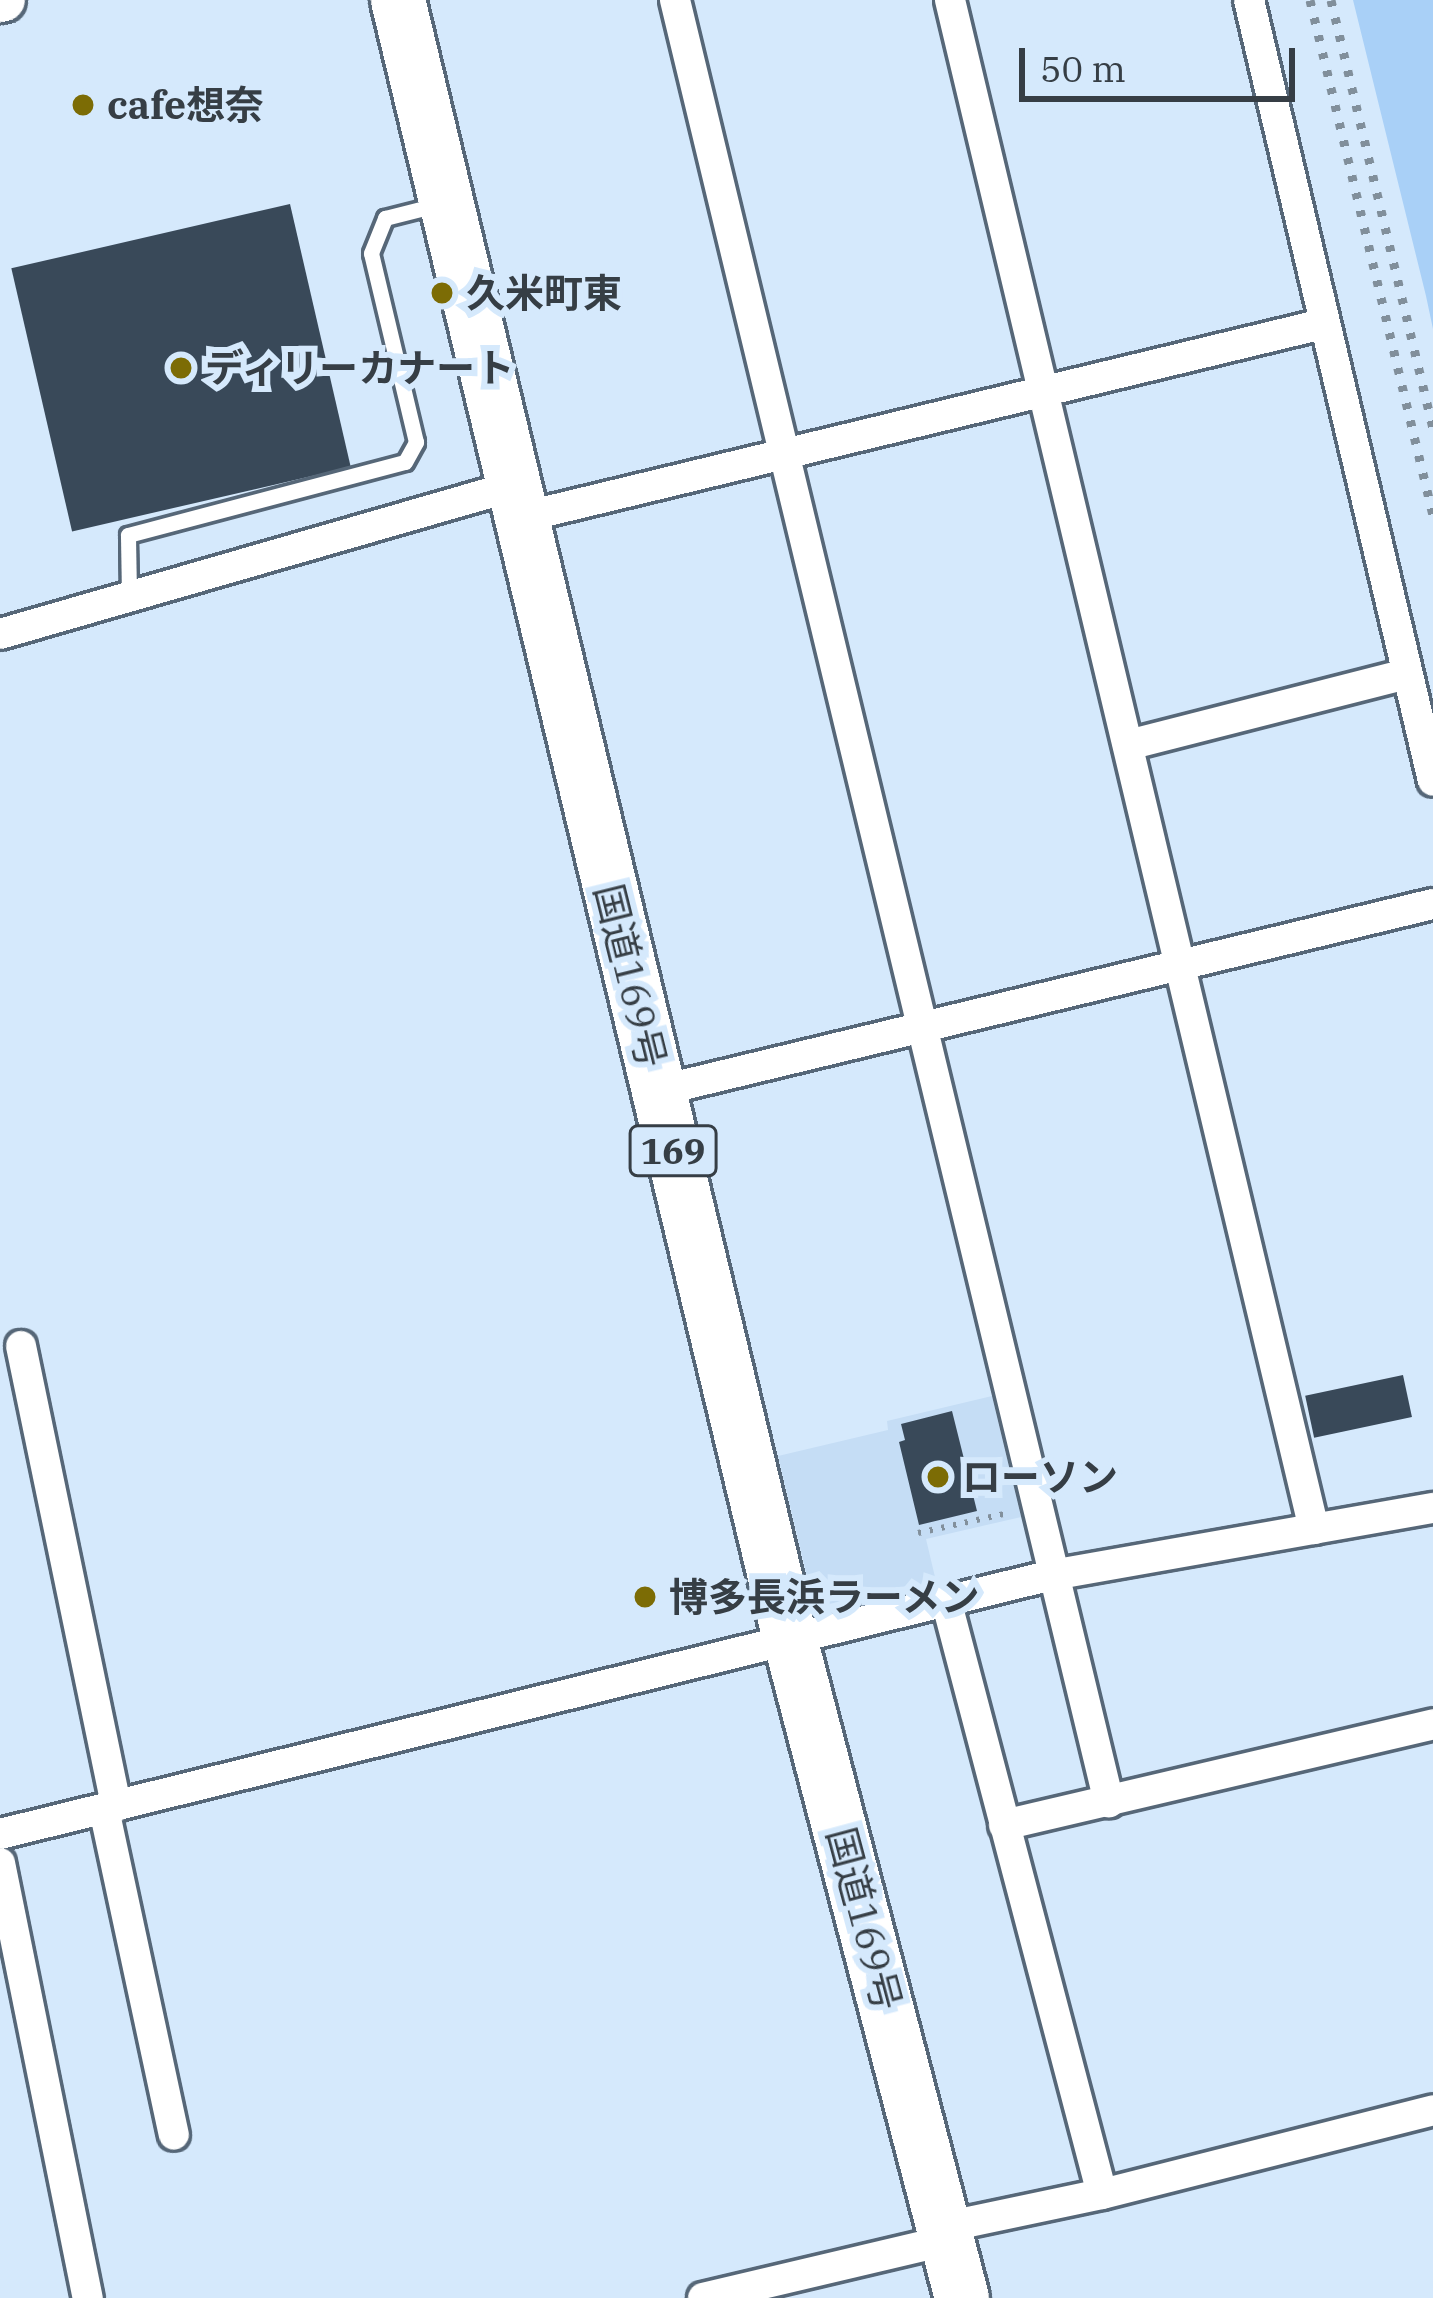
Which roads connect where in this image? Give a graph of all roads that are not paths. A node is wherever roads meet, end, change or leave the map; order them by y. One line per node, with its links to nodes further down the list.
1 (398, 0): 5 (highway, 国道169号 / 169)
2 (675, 0): 8 (street)
3 (950, 0): 7 (street)
4 (1249, 0): 6 (street)
5 (444, 203): 9 (highway, 国道169号 / 169); 10 (lane)
6 (1323, 324): 7 (street); 12 (street)
7 (1043, 388): 8 (street); 13 (street)
8 (786, 451): 9 (street); 17 (street)
9 (515, 502): 10 (street); 18 (highway, 国道169号 / 169)
10 (129, 594): 11 (street)
11 (0, 634)
12 (1407, 674): 13 (street); 14 (street)
13 (1128, 745): 16 (street)
14 (1433, 782)
15 (1433, 904): 16 (street)
16 (1180, 966): 17 (street); 21 (street)
17 (923, 1028): 18 (street); 22 (street)
18 (658, 1091): 24 (highway, 国道169号 / 169)
19 (21, 1346): 27 (street)
20 (1433, 1508): 21 (street)
21 (1314, 1529): 22 (street)
22 (1052, 1575): 23 (street); 26 (street)
23 (946, 1600): 24 (street); 28 (street)
24 (790, 1638): 27 (street); 34 (highway, 国道169号 / 169)
25 (1433, 1724): 26 (street)
26 (1109, 1802): 28 (street)
27 (110, 1808): 29 (street); 32 (street)
28 (1004, 1825): 33 (street)
29 (0, 1834)
30 (0, 1863): 35 (street)
31 (1433, 2110): 33 (street)
32 (174, 2134)
33 (1102, 2194): 34 (street)
34 (946, 2233): 36 (street); 37 (highway, 国道169号 / 169)
35 (88, 2298)
36 (703, 2298)
37 (962, 2298)

